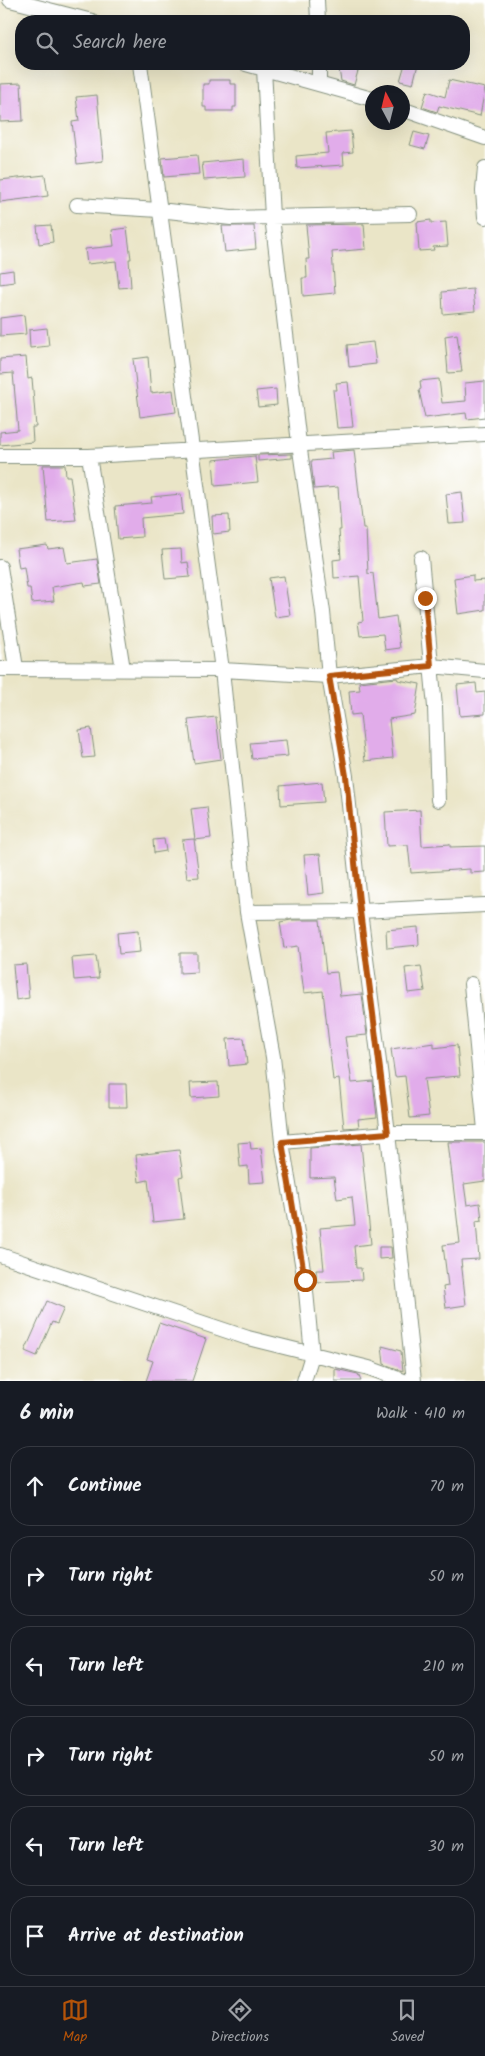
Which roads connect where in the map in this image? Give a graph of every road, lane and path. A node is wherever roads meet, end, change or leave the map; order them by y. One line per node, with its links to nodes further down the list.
1 (10, 0): 3 (street)
2 (317, 0): 4 (street)
3 (69, 15)
4 (318, 15)
5 (141, 70): 15 (street)
6 (264, 70): 17 (street)
7 (268, 70): 9 (street)
8 (319, 70): 9 (street)
9 (319, 84): 10 (street)
10 (365, 97)
11 (410, 112): 12 (street)
12 (485, 138)
13 (485, 168): 18 (street)
14 (77, 205): 15 (street)
15 (160, 210): 17 (street); 21 (street)
16 (410, 214): 17 (street)
17 (272, 217): 20 (street)
18 (485, 217)
19 (485, 434): 20 (street)
20 (299, 443): 21 (street); 32 (street)
21 (193, 450): 23 (street); 30 (street)
22 (0, 456): 23 (street)
23 (89, 456): 29 (street)
24 (421, 558): 26 (street)
25 (0, 567): 27 (street)
26 (431, 666): 31 (street); 32 (street); 33 (street)
27 (16, 668): 28 (street); 29 (street)
28 (0, 669)
29 (123, 669): 30 (street)
30 (222, 670): 32 (street); 36 (street)
31 (485, 671)
32 (329, 676): 35 (street)
33 (438, 800)
34 (485, 905): 35 (street)
35 (360, 911): 36 (street); 39 (street)
36 (247, 912): 40 (street)
37 (471, 984): 38 (street)
38 (485, 1132): 39 (street)
39 (388, 1133): 40 (street); 45 (street)
40 (282, 1142): 42 (street)
41 (0, 1255): 42 (street)
42 (312, 1355): 43 (street); 44 (street)
43 (304, 1381)
44 (404, 1381)
45 (414, 1381)

